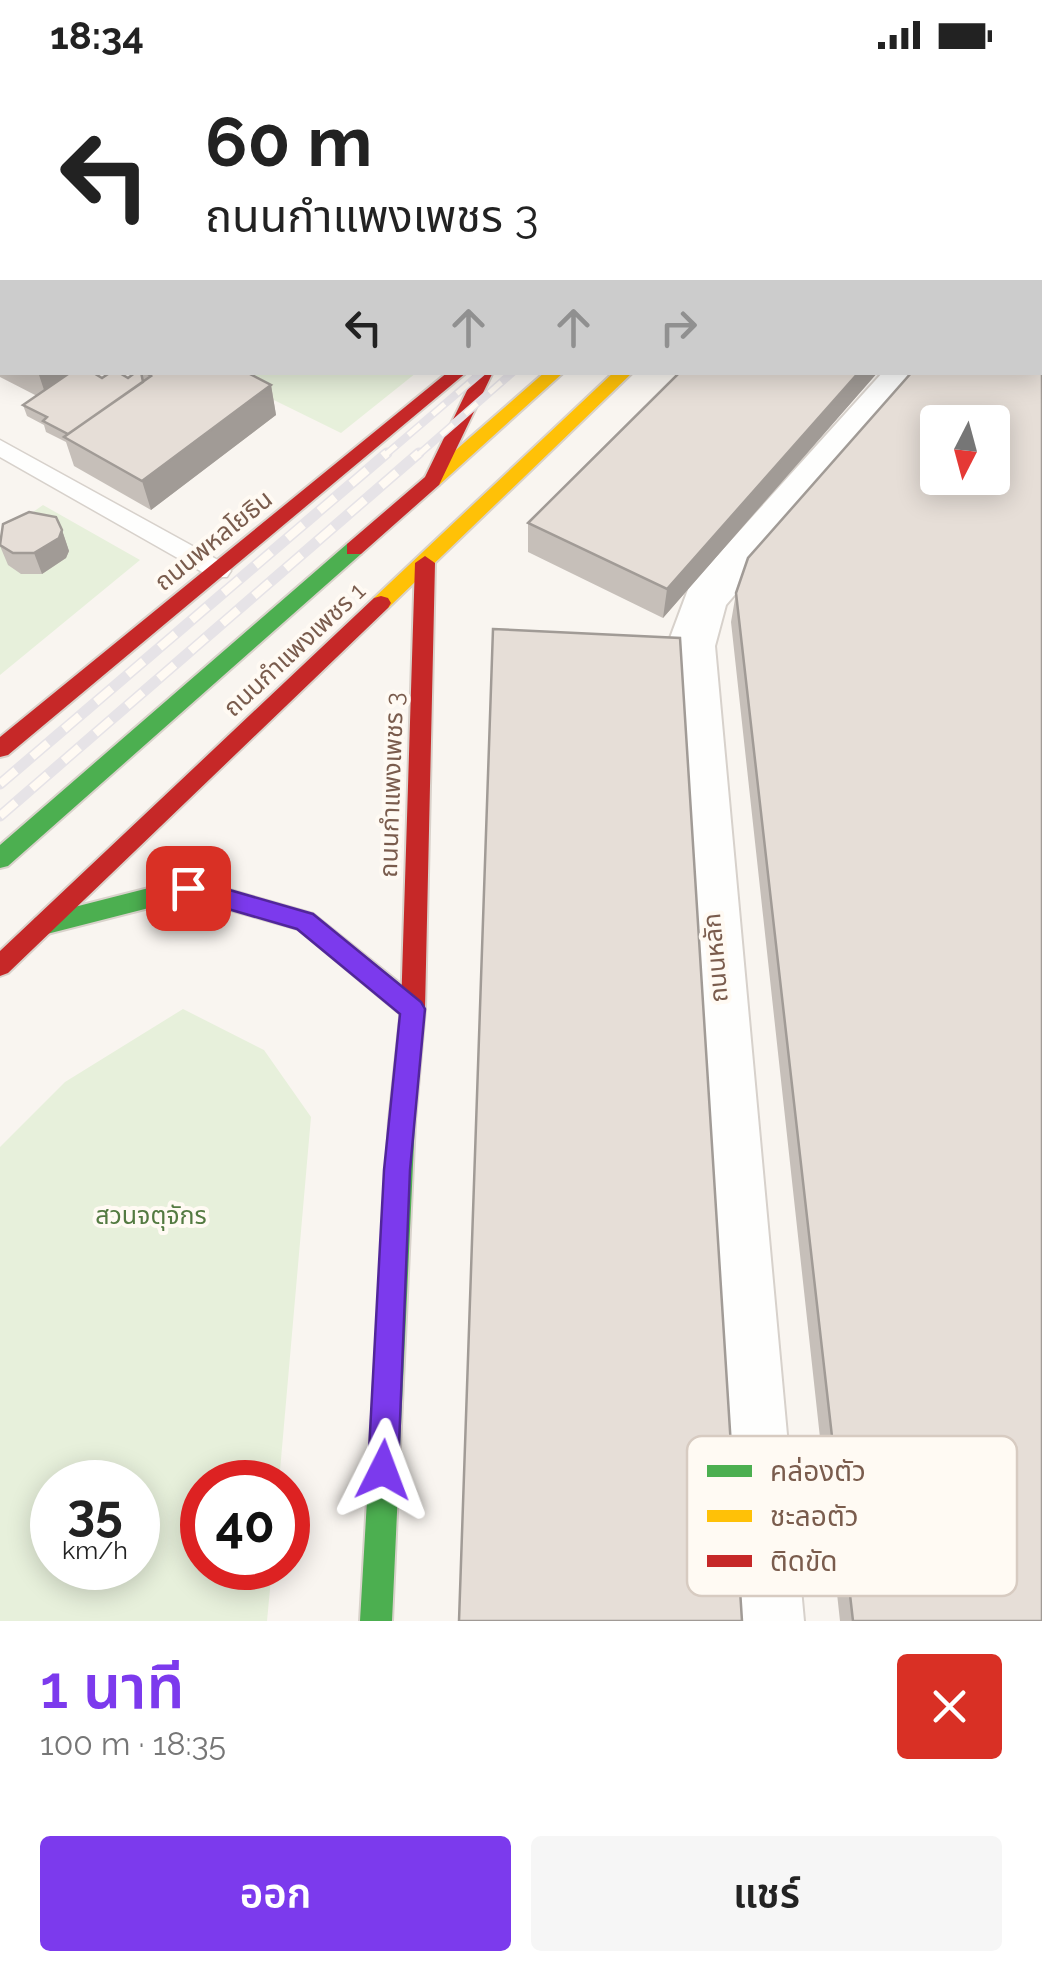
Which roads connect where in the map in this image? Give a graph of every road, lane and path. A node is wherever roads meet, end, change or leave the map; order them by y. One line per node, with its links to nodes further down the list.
1 (455, 375): 9 (main road, ถนนพหลโยธิน)
2 (484, 375): 7 (main road)
3 (553, 375): 7 (main road)
4 (622, 375): 8 (main road, ถนนกำแพงเพชร 1)
5 (903, 375): 15 (street, ถนนหลัก)
6 (0, 447): 9 (lane)
7 (432, 481): 11 (main road)
8 (425, 563): 12 (main road, ถนนกำแพงเพชร 1); 14 (main road, ถนนกำแพงเพชร 3)
9 (219, 571): 10 (main road, ถนนพหลโยธิน)
10 (0, 749)
11 (0, 859)
12 (43, 925): 13 (main road, ถนนกำแพงเพชร 1); 14 (main road)
13 (0, 966)
14 (412, 1009): 17 (main road, ถนนกำแพงเพชร 3)
15 (753, 1436)
16 (766, 1596): 18 (street, ถนนหลัก)
17 (376, 1621)
18 (768, 1621)

